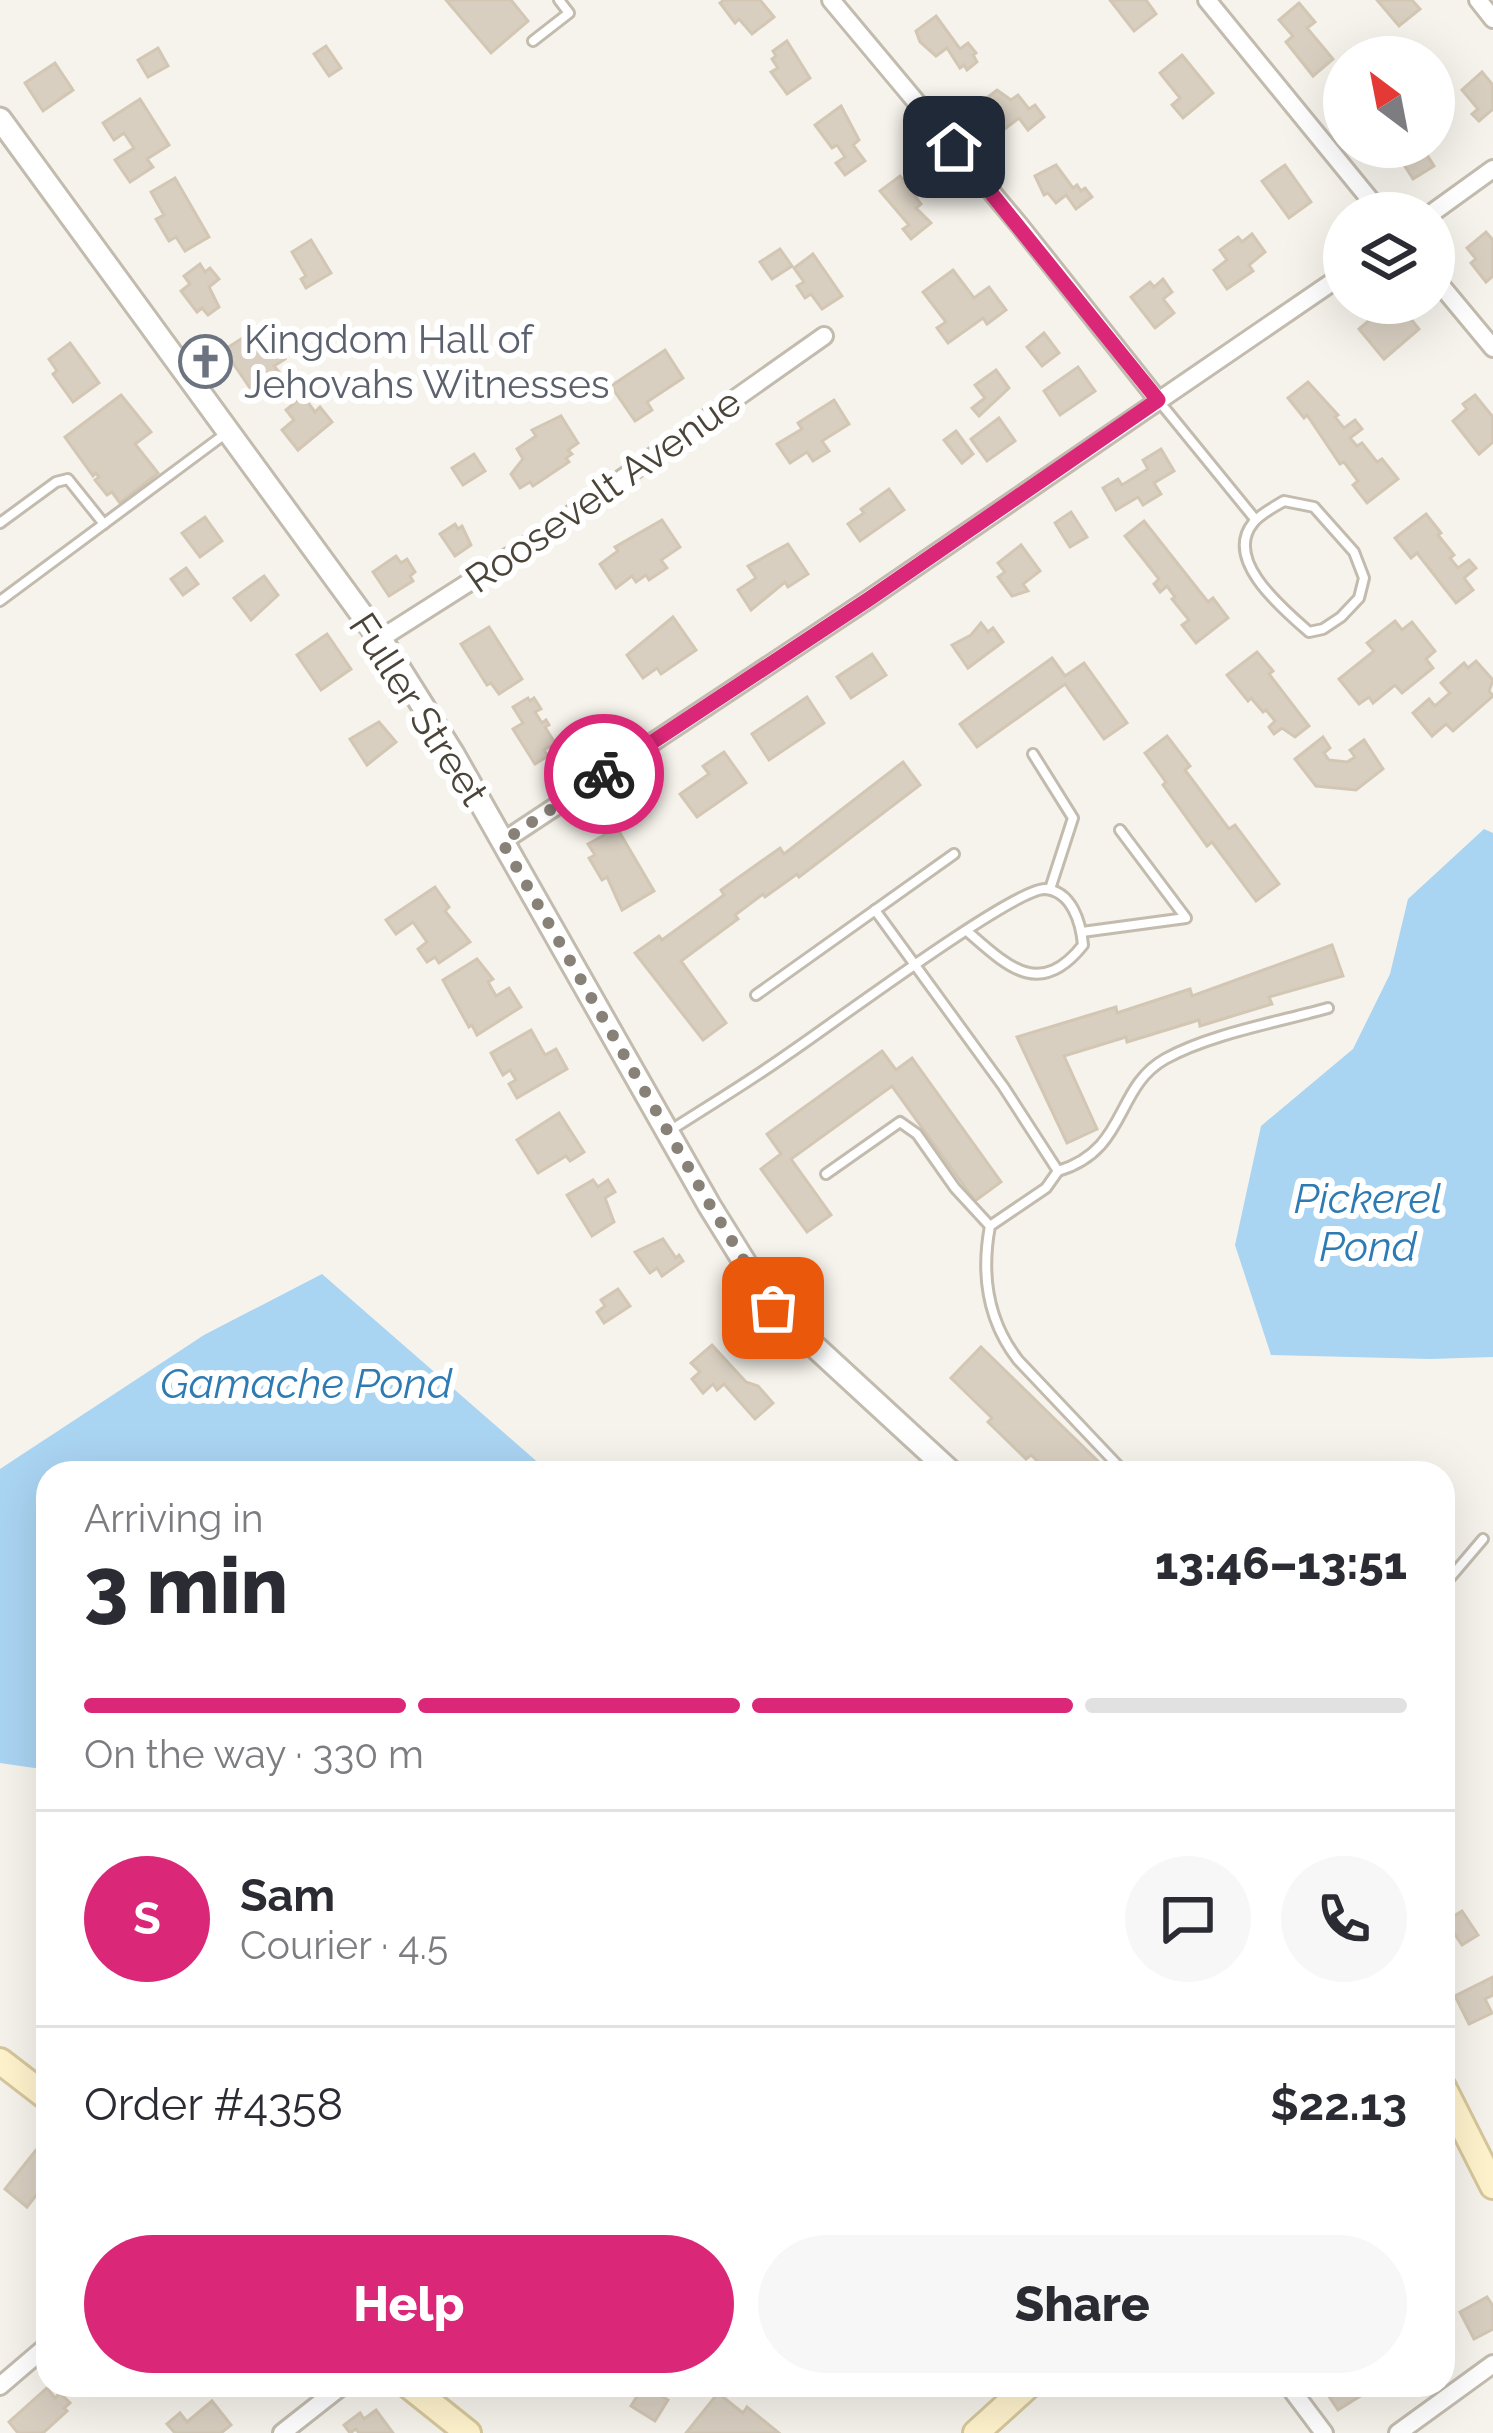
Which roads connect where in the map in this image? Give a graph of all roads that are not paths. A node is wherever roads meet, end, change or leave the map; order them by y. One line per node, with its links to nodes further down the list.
1 (559, 0): 6 (lane)
2 (831, 0): 15 (street)
3 (1207, 0): 9 (street)
4 (1478, 0): 5 (street)
5 (1493, 20)
6 (533, 40)
7 (0, 119): 16 (street, Fuller Street)
8 (1493, 169): 10 (street)
9 (1364, 192)
10 (1455, 196)
11 (1323, 288): 15 (street)
12 (1455, 303): 14 (street)
13 (824, 336): 21 (street, Roosevelt Avenue)
14 (1493, 348)
15 (1158, 400): 17 (lane); 24 (street)
16 (229, 432): 19 (lane); 21 (street, Fuller Street)
17 (1255, 519): 17 (lane)
18 (0, 523): 19 (lane)
19 (104, 524): 20 (lane)
20 (0, 601)
21 (380, 639): 24 (street, Fuller Street)
22 (1033, 754): 26 (lane)
23 (1120, 830): 29 (lane)
24 (502, 842): 33 (street, Fuller Street)
25 (954, 854): 27 (lane)
26 (1050, 889): 28 (lane); 29 (lane)
27 (875, 910): 30 (lane); 31 (lane)
28 (967, 931): 29 (lane); 30 (lane)
29 (1082, 932)
30 (914, 966): 33 (lane); 34 (lane)
31 (756, 995)
32 (1328, 1008): 34 (lane)
33 (670, 1130): 37 (street, Fuller Street)
34 (1058, 1171): 36 (lane)
35 (826, 1174): 36 (lane)
36 (990, 1226): 38 (lane)
37 (939, 1461)
38 (1114, 1461)
39 (1483, 1539): 40 (lane)
40 (1455, 1572)
41 (2, 2067): 42 (main road)
42 (36, 2090)
43 (1455, 2111): 44 (main road)
44 (1493, 2186)
45 (36, 2355): 47 (street)
46 (1493, 2364): 48 (street)
47 (0, 2386)
48 (1455, 2392)
49 (328, 2397): 54 (street)
50 (423, 2397): 55 (main road)
51 (1016, 2397): 56 (main road)
52 (1297, 2397): 57 (street)
53 (1448, 2397): 58 (street)
54 (282, 2433)
55 (468, 2433)
56 (976, 2433)
57 (1324, 2433)
58 (1398, 2433)

